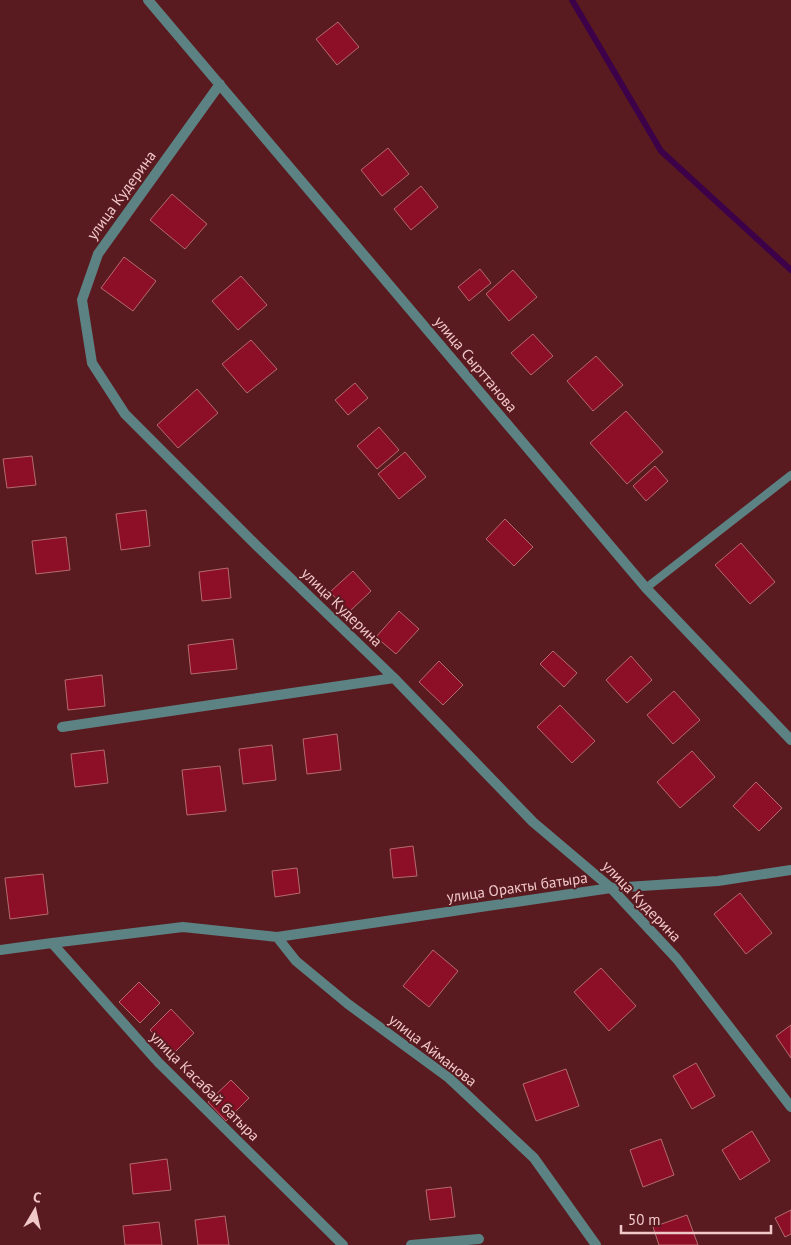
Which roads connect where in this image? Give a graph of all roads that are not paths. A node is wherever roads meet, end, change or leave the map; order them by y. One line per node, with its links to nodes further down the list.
1 (148, 0): 2 (street, улица Сырттанова)
2 (220, 84): 4 (street, улица Сырттанова); 5 (street, улица Кудерина)
3 (791, 475): 4 (lane)
4 (646, 588): 7 (street, улица Сырттанова)
5 (394, 678): 6 (street); 9 (street, улица Кудерина)
6 (62, 727)
7 (791, 740)
8 (791, 870): 9 (street, улица Оракты батыра)
9 (611, 888): 10 (street, улица Оракты батыра); 13 (street, улица Кудерина)
10 (277, 937): 11 (street, улица Оракты батыра); 17 (street, улица Айманова)
11 (52, 943): 12 (street, улица Оракты батыра); 15 (street, улица Касабай батыра)
12 (0, 950)
13 (791, 1107)
14 (479, 1239): 16 (street)
15 (343, 1245)
16 (412, 1245)
17 (596, 1245)

